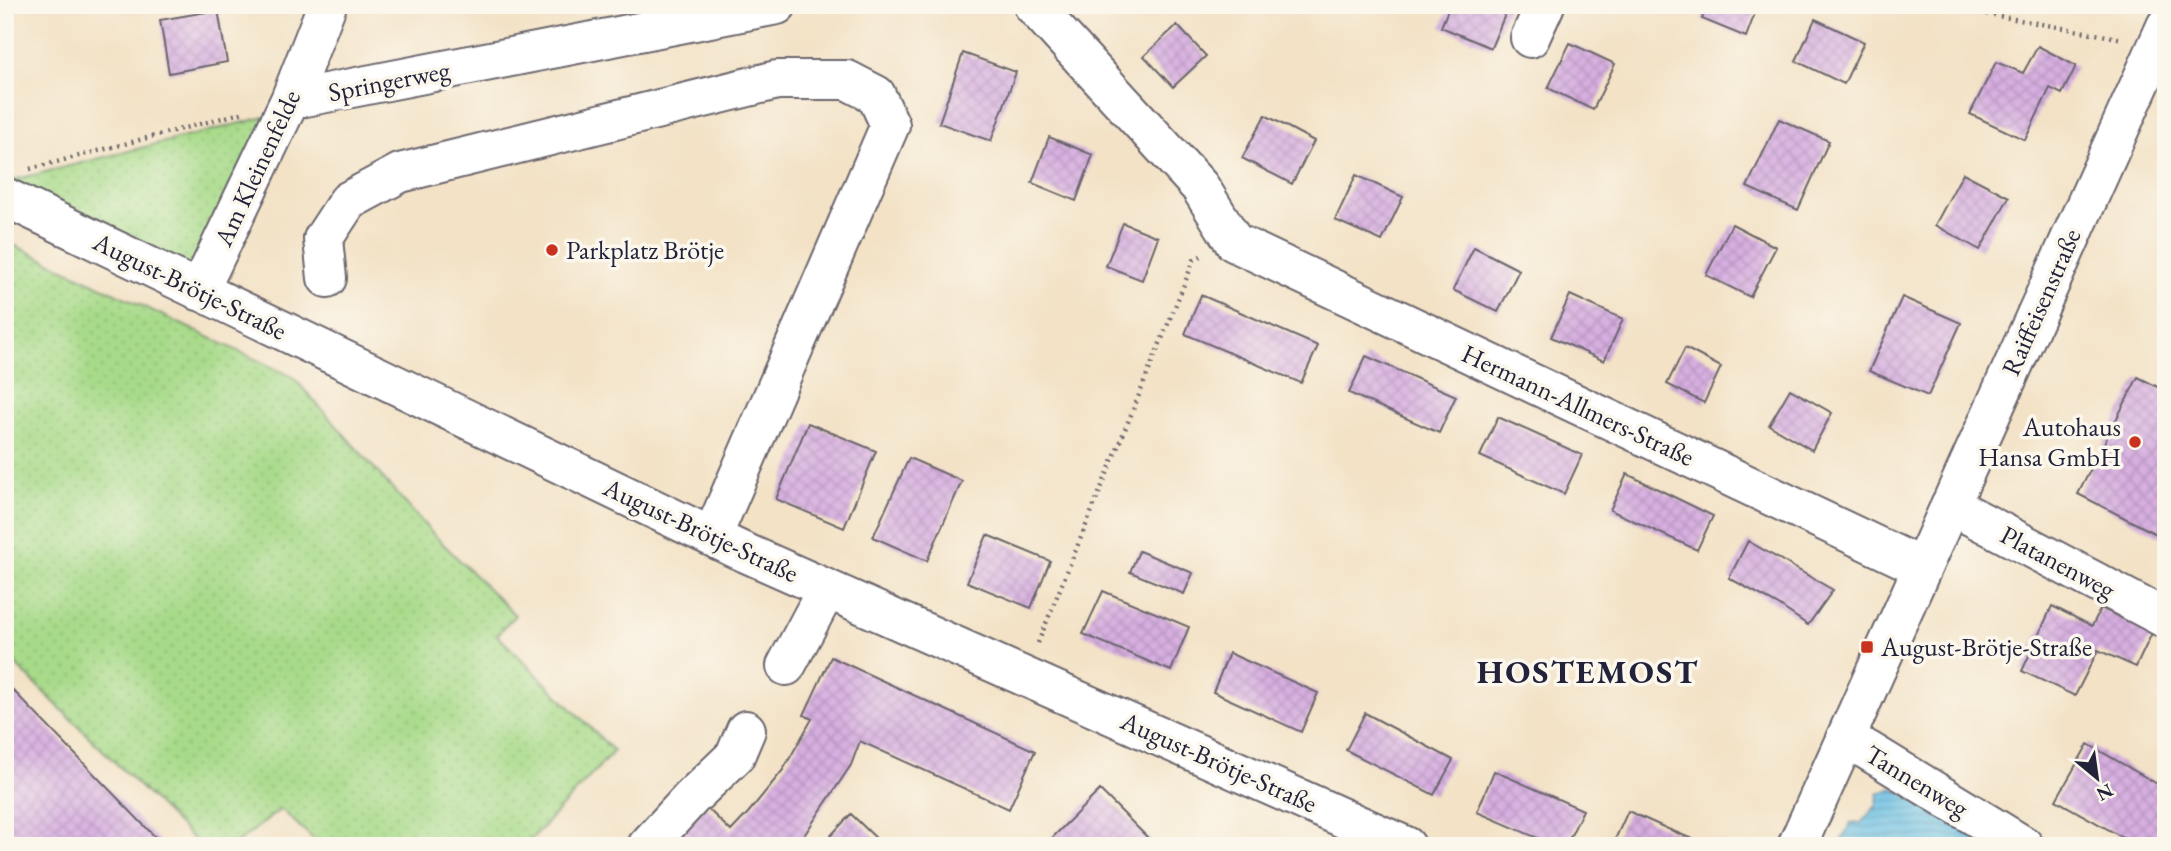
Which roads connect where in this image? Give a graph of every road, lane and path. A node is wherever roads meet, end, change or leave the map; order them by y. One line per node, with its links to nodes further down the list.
1 (327, 5): 7 (street, Am Kleinenfelde)
2 (777, 5): 7 (street, Springerweg)
3 (1033, 5): 9 (street)
4 (1938, 5): 6 (path)
5 (2166, 26): 12 (street, Raiffeisenstraße)
6 (2131, 40)
7 (290, 100): 8 (path); 11 (street, Am Kleinenfelde)
8 (12, 185): 11 (street, August-Brötje-Straße)
9 (1234, 242): 14 (street, Hermann-Allmers-Straße); 18 (path)
10 (327, 278): 13 (street)
11 (199, 291): 13 (street, August-Brötje-Straße)
12 (1950, 505): 14 (street, Raiffeisenstraße); 16 (street, Platanenweg)
13 (712, 537): 15 (street, August-Brötje-Straße)
14 (1922, 568): 20 (street, Raiffeisenstraße)
15 (827, 589): 17 (street); 18 (street, August-Brötje-Straße)
16 (2166, 619)
17 (786, 666)
18 (1025, 676): 22 (street, August-Brötje-Straße)
19 (746, 730): 21 (street)
20 (1845, 739): 23 (street, Raiffeisenstraße); 24 (street, Tannenweg)
21 (648, 846)
22 (1406, 846)
23 (1797, 846)
24 (2025, 846)

